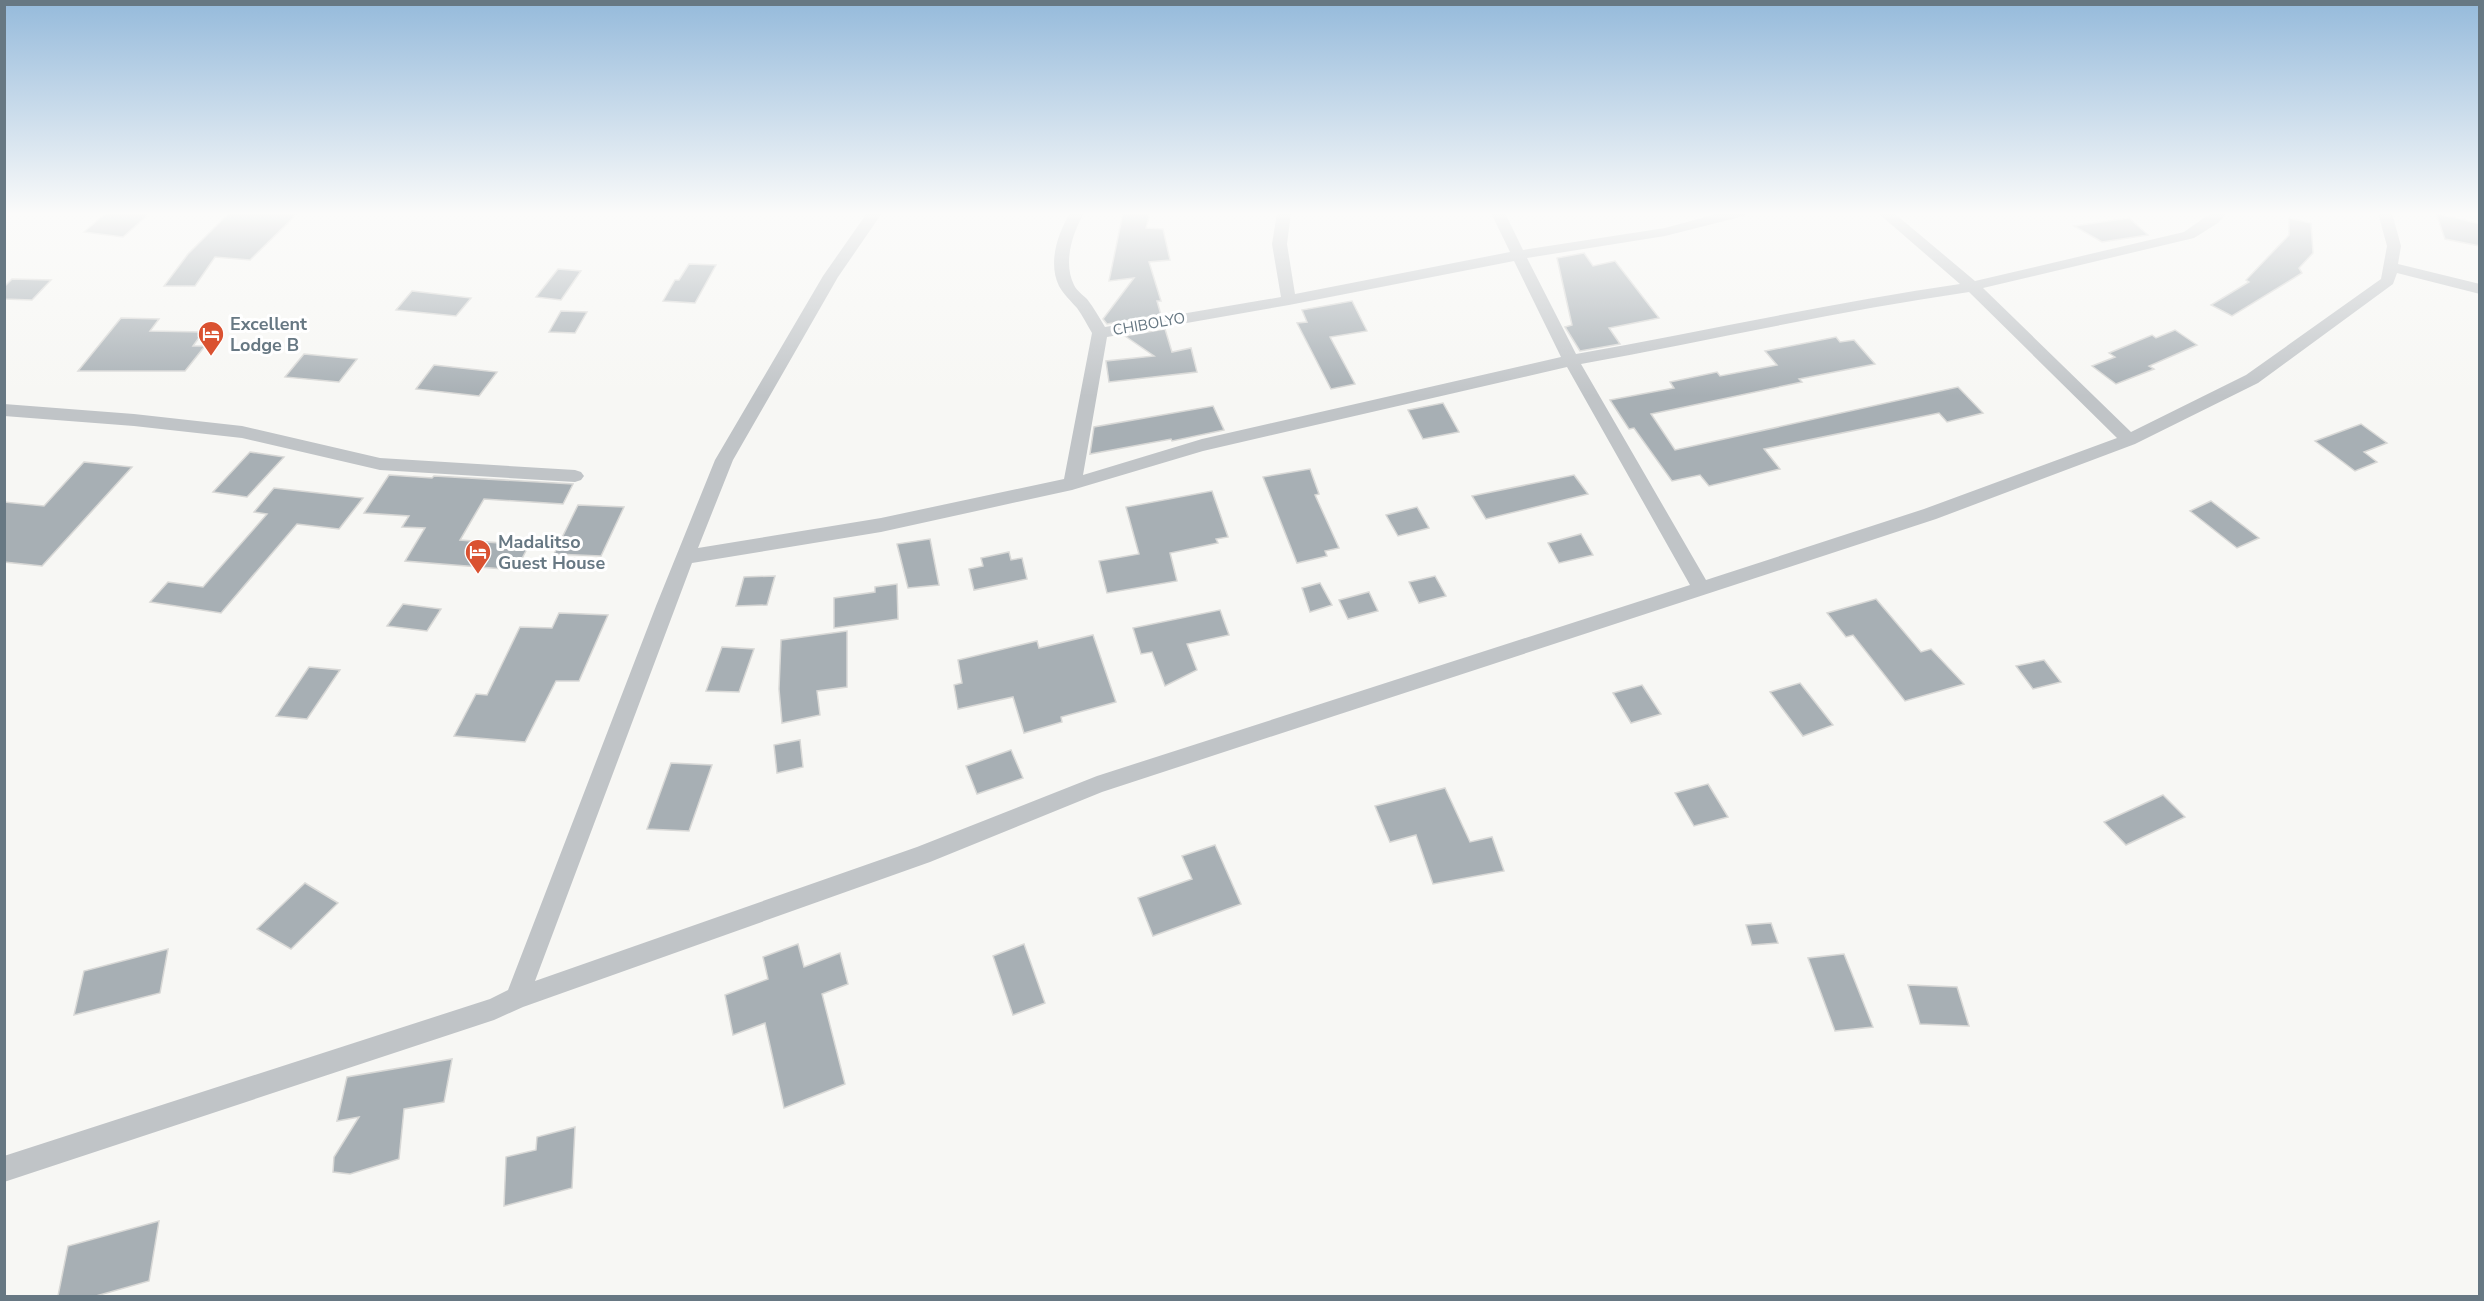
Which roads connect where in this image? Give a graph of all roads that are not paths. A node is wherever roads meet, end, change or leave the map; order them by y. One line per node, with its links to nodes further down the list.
1 (833, 274): 19 (street)
2 (1063, 274): 13 (street)
3 (1283, 274): 12 (street)
4 (1423, 274): 12 (street, CHIBOLYO)
5 (1528, 274): 14 (street)
6 (1957, 274): 10 (street)
7 (2019, 274): 10 (street)
8 (2390, 274): 16 (street)
9 (2418, 274): 11 (street)
10 (1973, 287): 14 (street); 16 (street)
11 (2480, 289)
12 (1289, 300): 13 (street, CHIBOLYO)
13 (1100, 333): 18 (street, CHIBOLYO)
14 (1572, 360): 18 (street); 20 (street)
15 (4, 410): 17 (street)
16 (2129, 440): 20 (street)
17 (575, 476)
18 (1072, 484): 19 (street)
19 (684, 557): 21 (street)
20 (1701, 588): 21 (street)
21 (517, 998): 22 (street)
22 (4, 1168)

